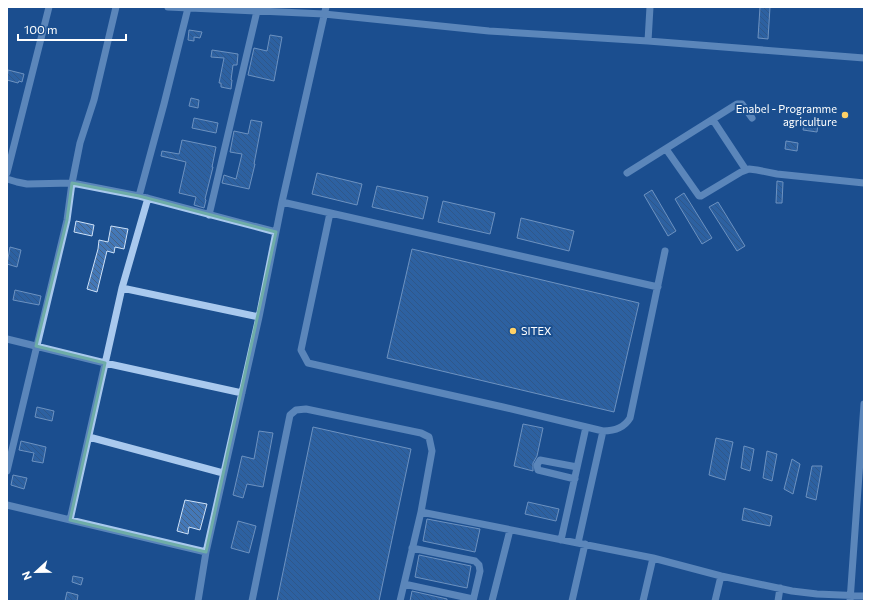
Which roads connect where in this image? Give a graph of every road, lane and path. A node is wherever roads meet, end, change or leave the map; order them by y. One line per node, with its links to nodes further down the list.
1 (49, 7): 14 (street)
2 (116, 7): 17 (street)
3 (168, 7): 5 (street)
4 (650, 7): 8 (street)
5 (188, 8): 6 (street); 19 (street)
6 (257, 11): 7 (street); 23 (street)
7 (325, 11): 8 (street); 21 (street)
8 (648, 41): 9 (street)
9 (864, 58)
10 (752, 118): 11 (street)
11 (713, 120): 12 (street); 13 (street)
12 (666, 149): 13 (street); 15 (street)
13 (746, 170): 18 (street)
14 (7, 173)
15 (627, 173)
16 (7, 179): 17 (street)
17 (72, 183): 19 (street); 30 (street)
18 (864, 183)
19 (139, 196): 20 (street)
20 (148, 198): 23 (street); 27 (street)
21 (282, 202): 22 (street); 24 (street)
22 (330, 213): 26 (street); 34 (street)
23 (209, 215): 24 (street)
24 (276, 232): 28 (street)
25 (665, 252): 26 (street)
26 (658, 287): 35 (street)
27 (122, 288): 28 (street); 31 (street)
28 (259, 317): 32 (street)
29 (7, 339): 30 (street)
30 (36, 346): 31 (street); 38 (street)
31 (105, 363): 32 (street); 36 (street)
32 (242, 393): 39 (street)
33 (864, 404): 40 (street)
34 (586, 427): 35 (street); 37 (street)
35 (603, 431): 47 (street)
36 (88, 437): 39 (street); 44 (street)
37 (577, 467): 41 (street); 41 (street)
38 (7, 471)
39 (223, 473): 49 (street)
40 (862, 473): 55 (street)
41 (575, 479): 46 (street)
42 (7, 505): 44 (street)
43 (421, 512): 45 (street); 48 (street); 58 (street)
44 (70, 520): 49 (street)
45 (510, 530): 46 (street); 60 (street)
46 (561, 540): 47 (street)
47 (582, 544): 50 (street); 61 (street)
48 (412, 548): 52 (street); 56 (street)
49 (206, 552): 57 (street)
50 (653, 558): 51 (street); 62 (street)
51 (721, 576): 53 (street); 63 (street)
52 (404, 584): 56 (street); 59 (street)
53 (780, 588): 55 (street); 64 (street)
54 (864, 596): 55 (street)
55 (850, 599)
56 (473, 600)
57 (198, 601)
58 (252, 601)
59 (400, 601)
60 (492, 601)
61 (572, 601)
62 (643, 601)
63 (715, 601)
64 (778, 601)

